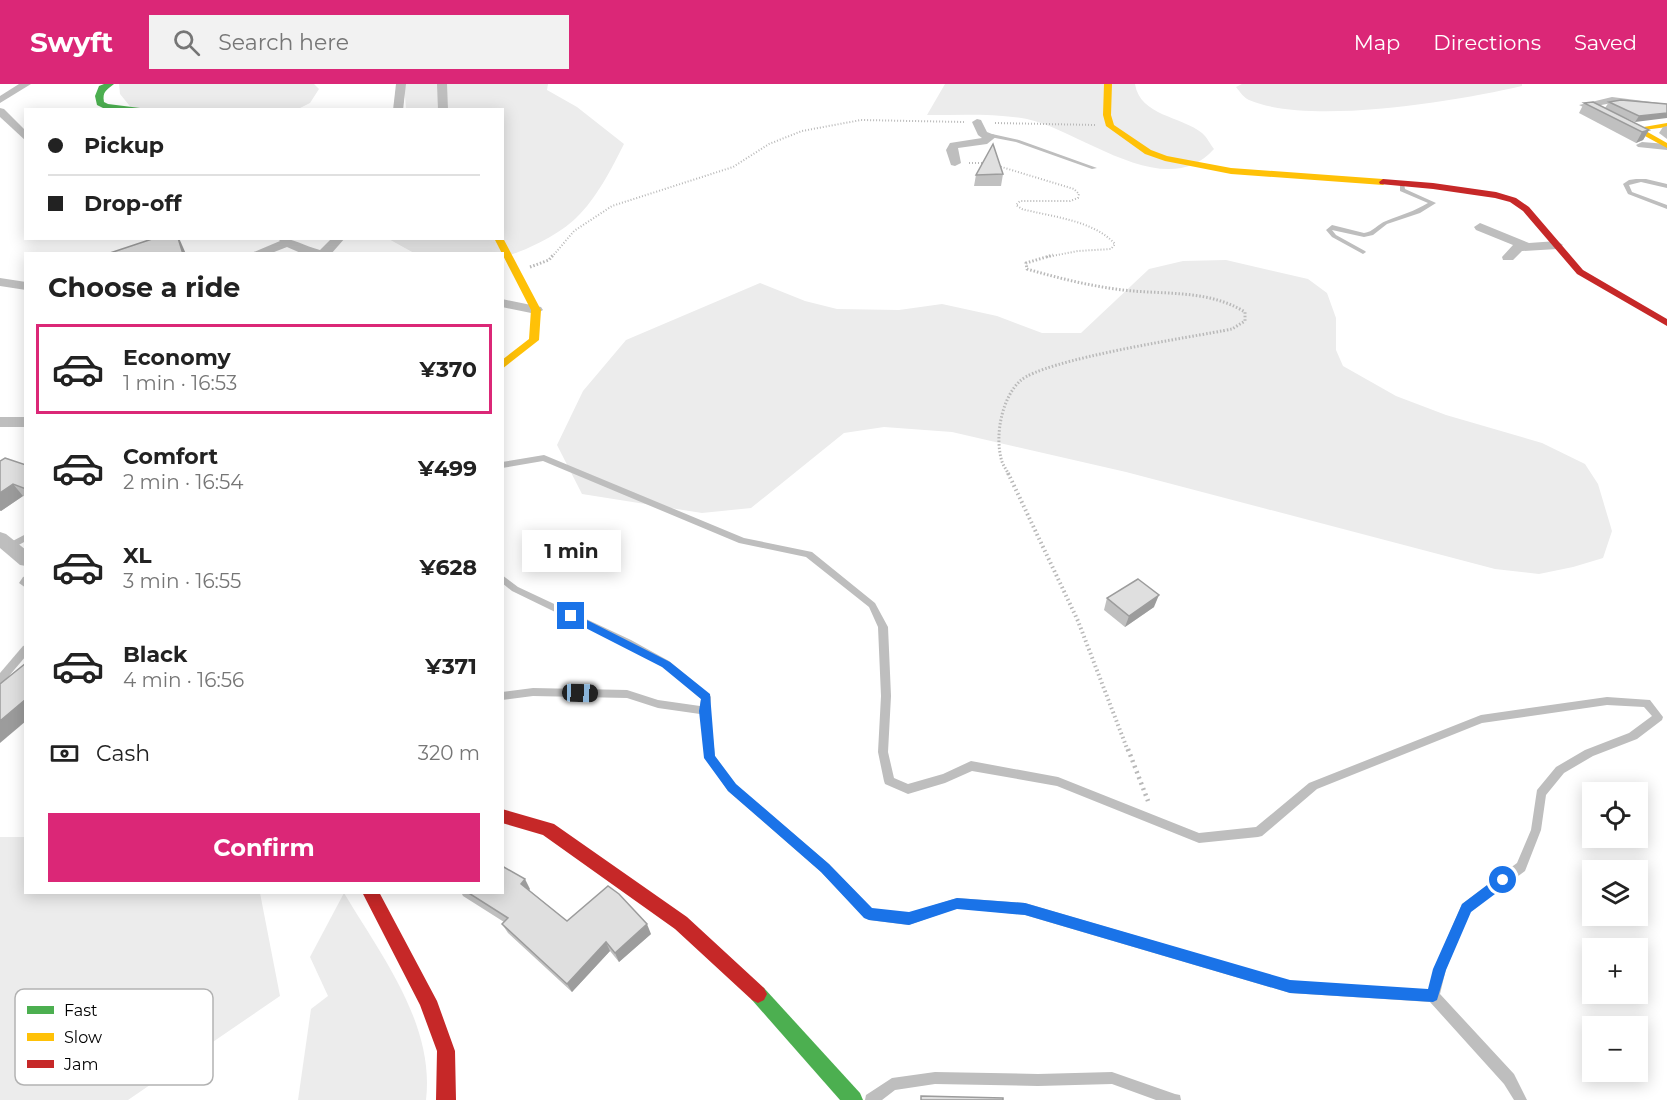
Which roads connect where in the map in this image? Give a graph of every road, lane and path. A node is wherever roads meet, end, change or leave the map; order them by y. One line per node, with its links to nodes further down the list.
1 (26, 84): 6 (street)
2 (110, 84): 8 (street)
3 (402, 84): 9 (street)
4 (442, 84): 10 (street)
5 (1108, 84): 15 (street)
6 (0, 100)
7 (1667, 107): 12 (street)
8 (129, 108)
9 (398, 108)
10 (443, 108)
11 (0, 111): 16 (street)
12 (1605, 115)
13 (977, 122): 15 (path); 17 (street); 36 (path)
14 (1667, 125): 19 (street)
15 (1110, 126): 22 (street)
16 (24, 136)
17 (992, 136): 20 (street); 21 (lane)
18 (1642, 145): 19 (street)
19 (1667, 146)
20 (955, 162): 55 (path)
21 (1094, 168)
22 (1402, 184): 28 (street); 34 (lane)
23 (1667, 186): 24 (lane)
24 (1667, 207)
25 (1480, 227): 30 (street)
26 (337, 240): 33 (street)
27 (499, 240): 36 (street)
28 (1557, 245): 30 (street); 41 (street)
29 (287, 246): 31 (street); 32 (street)
30 (1526, 246): 35 (street)
31 (263, 252)
32 (311, 252)
33 (326, 252)
34 (1363, 252)
35 (1508, 257)
36 (515, 273): 40 (street)
37 (0, 282): 38 (street)
38 (24, 286)
39 (504, 303): 40 (street)
40 (536, 310): 42 (street)
41 (1667, 323)
42 (504, 364)
43 (0, 422): 44 (street)
44 (24, 422)
45 (504, 465): 55 (lane)
46 (24, 537): 47 (lane)
47 (5, 542): 48 (street)
48 (24, 558)
49 (504, 580): 53 (lane)
50 (24, 651): 51 (lane)
51 (0, 680)
52 (504, 696): 53 (lane)
53 (705, 711): 57 (lane)
54 (504, 817): 59 (street)
55 (1156, 822): 57 (lane)
56 (371, 894): 58 (street)
57 (1433, 996): 62 (lane)
58 (446, 1100)
59 (853, 1100)
60 (871, 1100): 61 (lane)
61 (1174, 1100)
62 (1521, 1100)

